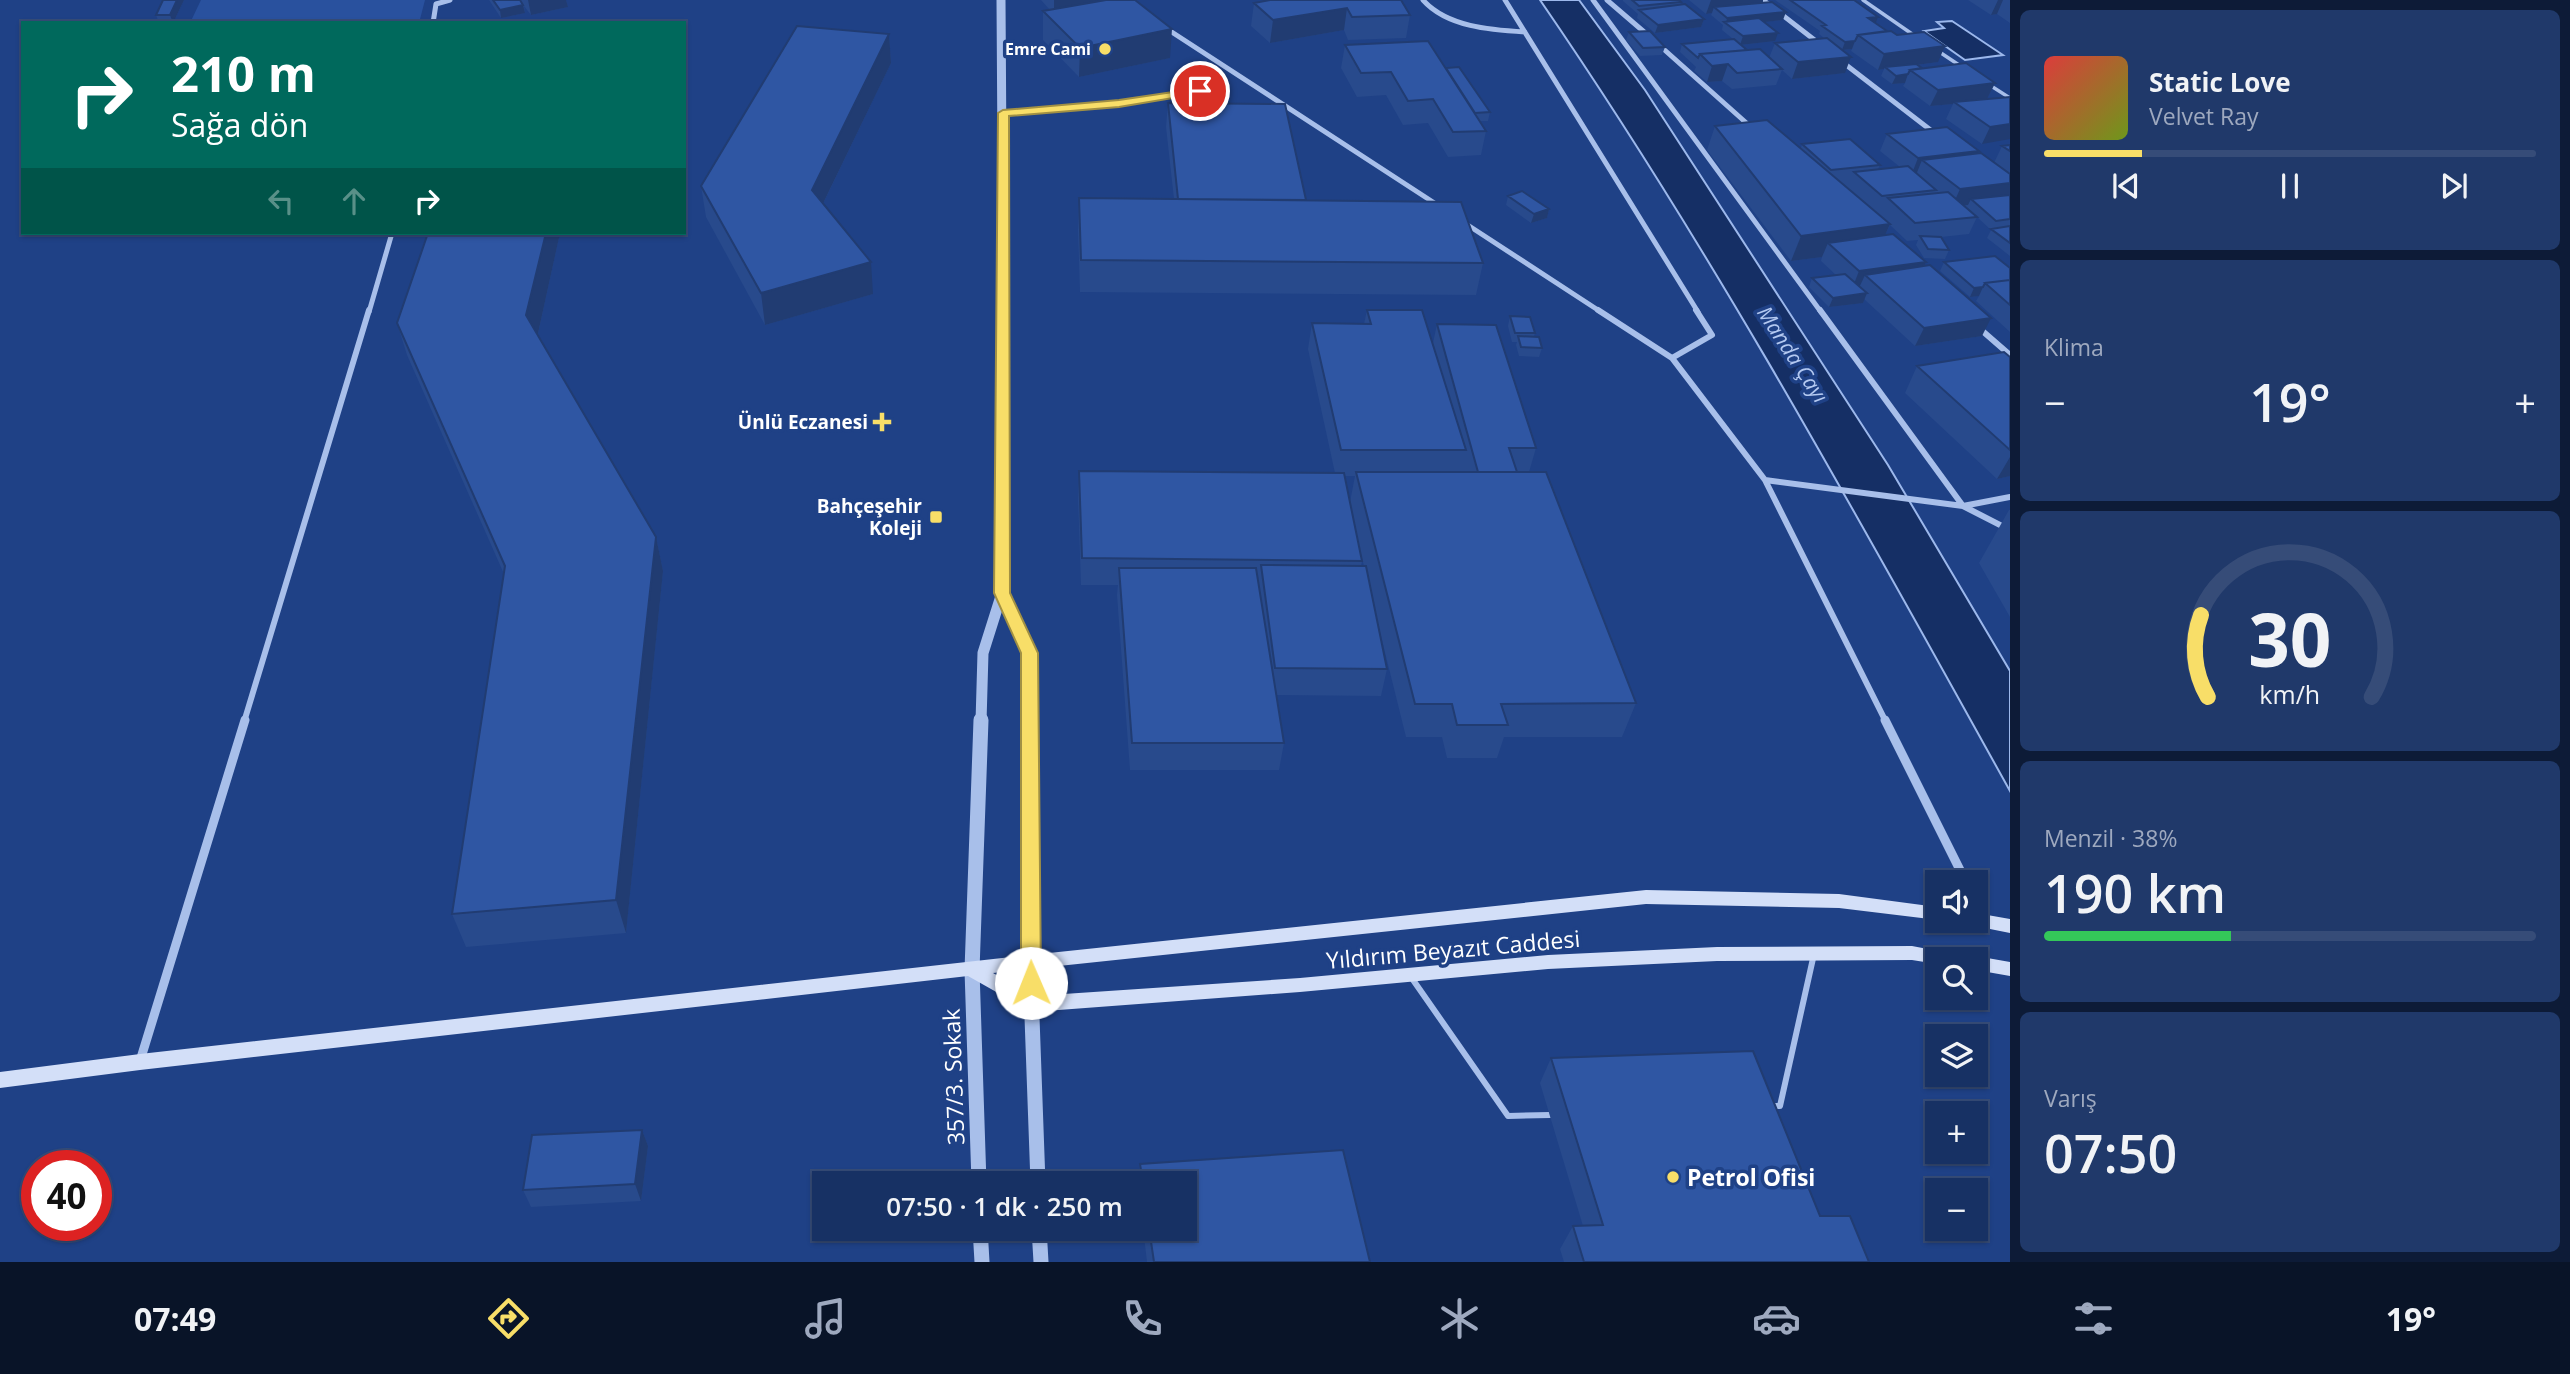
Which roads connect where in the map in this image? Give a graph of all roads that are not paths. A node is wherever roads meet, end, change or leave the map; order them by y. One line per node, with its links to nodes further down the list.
1 (450, 0): 9 (street)
2 (1001, 0): 21 (street)
3 (1423, 0): 12 (street)
4 (1505, 0): 12 (street)
5 (1593, 0): 32 (street)
6 (1607, 0): 22 (street)
7 (1763, 0): 15 (street)
8 (1863, 0): 13 (lane)
9 (436, 2): 10 (street)
10 (433, 21)
11 (1157, 22): 24 (street)
12 (1525, 32): 29 (street)
13 (1920, 40)
14 (1932, 47): 17 (lane)
15 (1826, 49)
16 (1836, 58): 23 (street)
17 (1965, 69)
18 (1988, 84): 20 (lane)
19 (1226, 87): 21 (lane)
20 (2010, 99)
21 (1003, 113): 34 (street)
22 (1762, 136)
23 (1943, 139)
24 (1450, 213)
25 (1462, 221): 29 (street)
26 (390, 235): 47 (street)
27 (1969, 318): 28 (street)
28 (2010, 355)
29 (1672, 358): 30 (street)
30 (1765, 480): 32 (street); 35 (street)
31 (2010, 498): 32 (street)
32 (1963, 506): 33 (street)
33 (2010, 530)
34 (1002, 593): 41 (street); 44 (street)
35 (1960, 870)
36 (1925, 912): 41 (main road)
37 (1988, 922): 38 (main road)
38 (2010, 926)
39 (1814, 954): 40 (main road, Yıldırım Beyazıt Caddesi); 45 (main road, Yıldırım Beyazıt Caddesi); 49 (lane)
40 (1925, 955)
41 (1030, 962): 44 (main road); 46 (street)
42 (1988, 965): 43 (main road)
43 (2010, 969)
44 (972, 970): 46 (main road); 47 (main road); 51 (street, 357/3. Sokak)
45 (1409, 975): 46 (main road, Yıldırım Beyazıt Caddesi); 50 (lane)
46 (1032, 1004): 52 (street)
47 (139, 1062): 48 (main road)
48 (0, 1080)
49 (1760, 1107)
50 (1550, 1115)
51 (979, 1171)
52 (1038, 1171)
53 (981, 1241): 55 (street)
54 (1040, 1241): 56 (street)
55 (982, 1262)
56 (1041, 1262)

